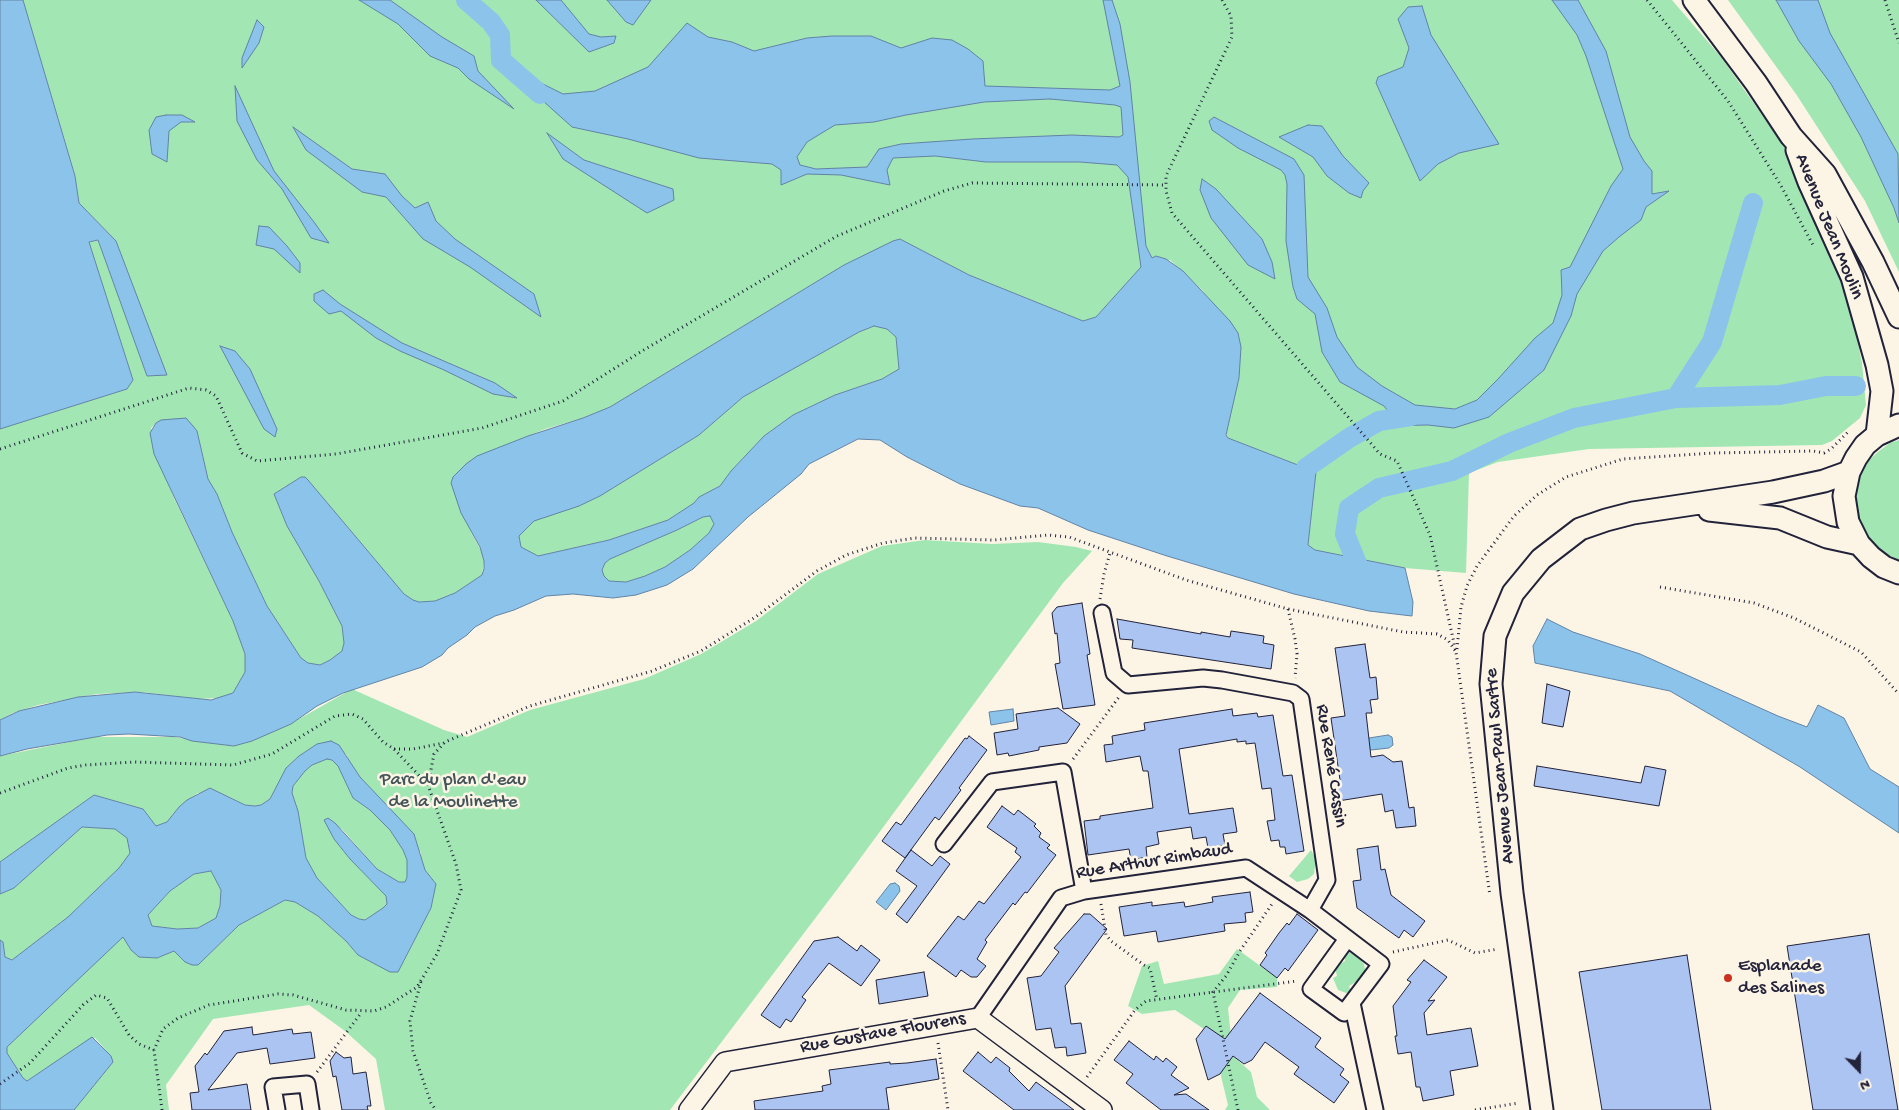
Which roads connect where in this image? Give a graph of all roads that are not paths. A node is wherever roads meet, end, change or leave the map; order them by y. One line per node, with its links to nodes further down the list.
1 (1694, 0): 2 (main road, Avenue Jean Moulin)
2 (1791, 136): 3 (main road, Avenue Jean Moulin); 5 (main road, Avenue Jean Moulin)
3 (1899, 317)
4 (1899, 424): 5 (main road)
5 (1877, 435): 6 (main road)
6 (1849, 472): 7 (main road, Avenue Jean-Paul Sartre); 8 (main road)
7 (1684, 507): 8 (main road, Avenue Jean-Paul Sartre); 22 (main road, Avenue Jean-Paul Sartre)
8 (1859, 544): 9 (main road)
9 (1899, 573)
10 (1102, 613): 13 (street, Rue René Cassin)
11 (944, 844): 12 (street)
12 (1091, 890): 13 (street, Rue Arthur Rimbaud); 16 (street, Rue Arthur Rimbaud)
13 (1310, 910): 14 (street, Rue Arthur Rimbaud)
14 (1347, 939): 15 (street, Rue Arthur Rimbaud); 15 (street)
15 (1352, 1003): 21 (street)
16 (978, 1018): 19 (street, Rue Gustave Flourens); 20 (street, Rue Gustave Flourens)
17 (277, 1110): 18 (street)
18 (310, 1110)
19 (689, 1110)
20 (1102, 1110)
21 (1375, 1110)
22 (1542, 1110)

